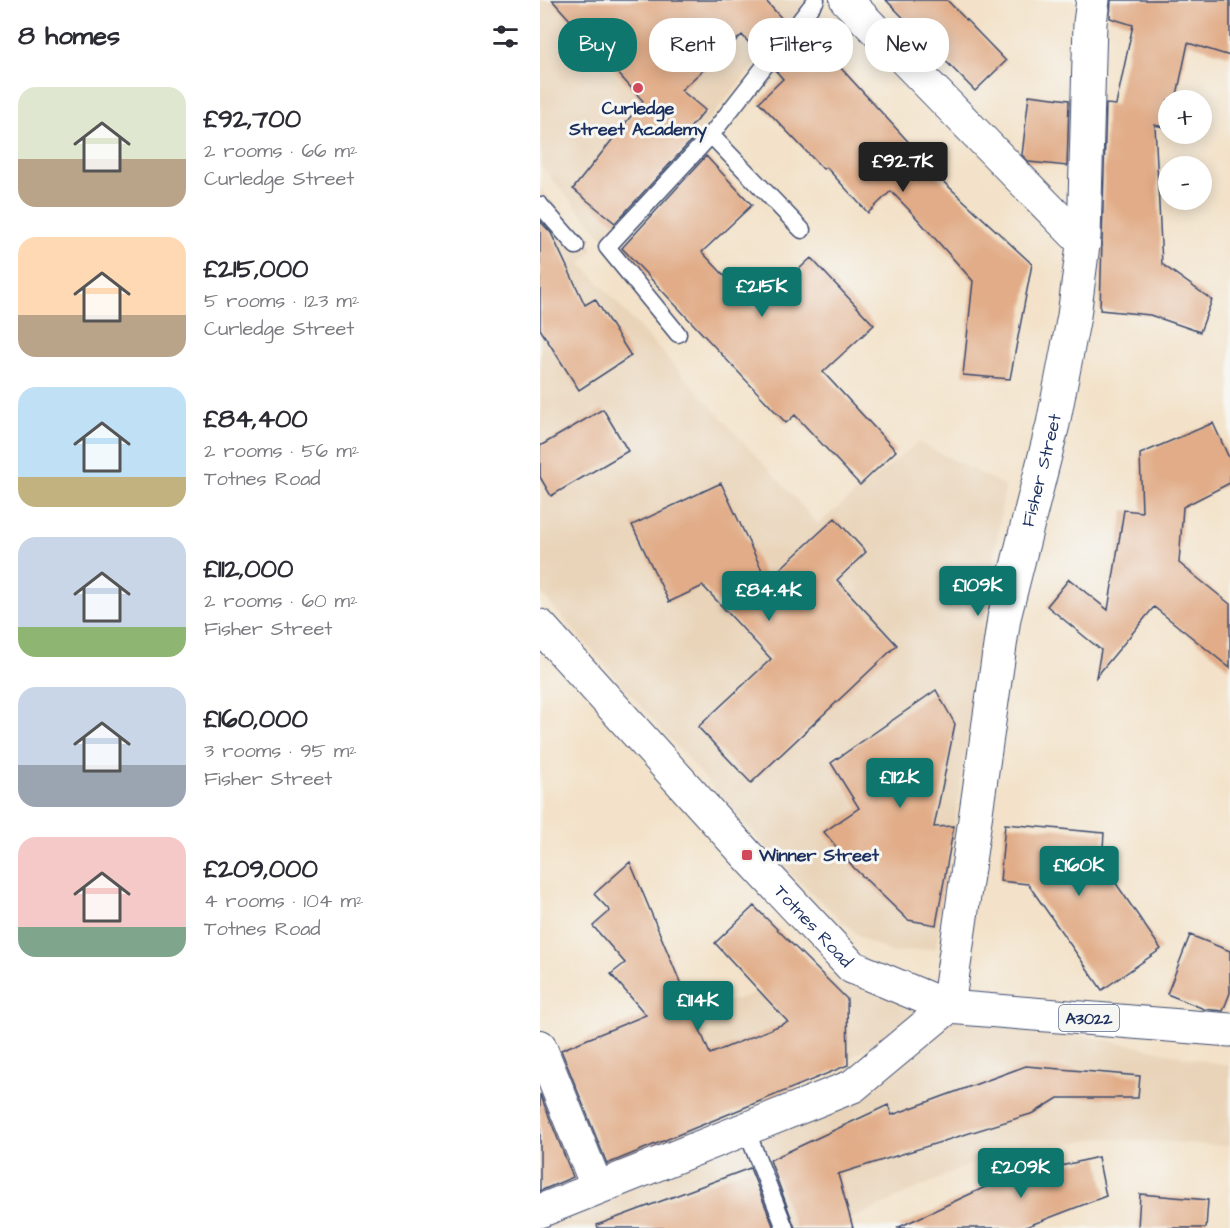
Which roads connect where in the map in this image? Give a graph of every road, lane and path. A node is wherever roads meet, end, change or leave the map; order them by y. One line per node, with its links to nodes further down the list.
1 (816, 0): 4 (lane)
2 (846, 0): 7 (street)
3 (1093, 0): 7 (street, Fisher Street)
4 (711, 135): 6 (lane); 9 (lane)
5 (540, 205): 8 (lane)
6 (802, 230)
7 (1084, 244): 11 (street, Fisher Street)
8 (576, 246)
9 (678, 334)
10 (540, 626): 11 (street, Totnes Road / A3022)
11 (948, 1007): 12 (street, Totnes Road / A3022); 14 (street)
12 (1230, 1030)
13 (540, 1046): 15 (street)
14 (746, 1129): 15 (street); 17 (lane)
15 (597, 1187): 16 (street)
16 (540, 1211)
17 (785, 1228)

